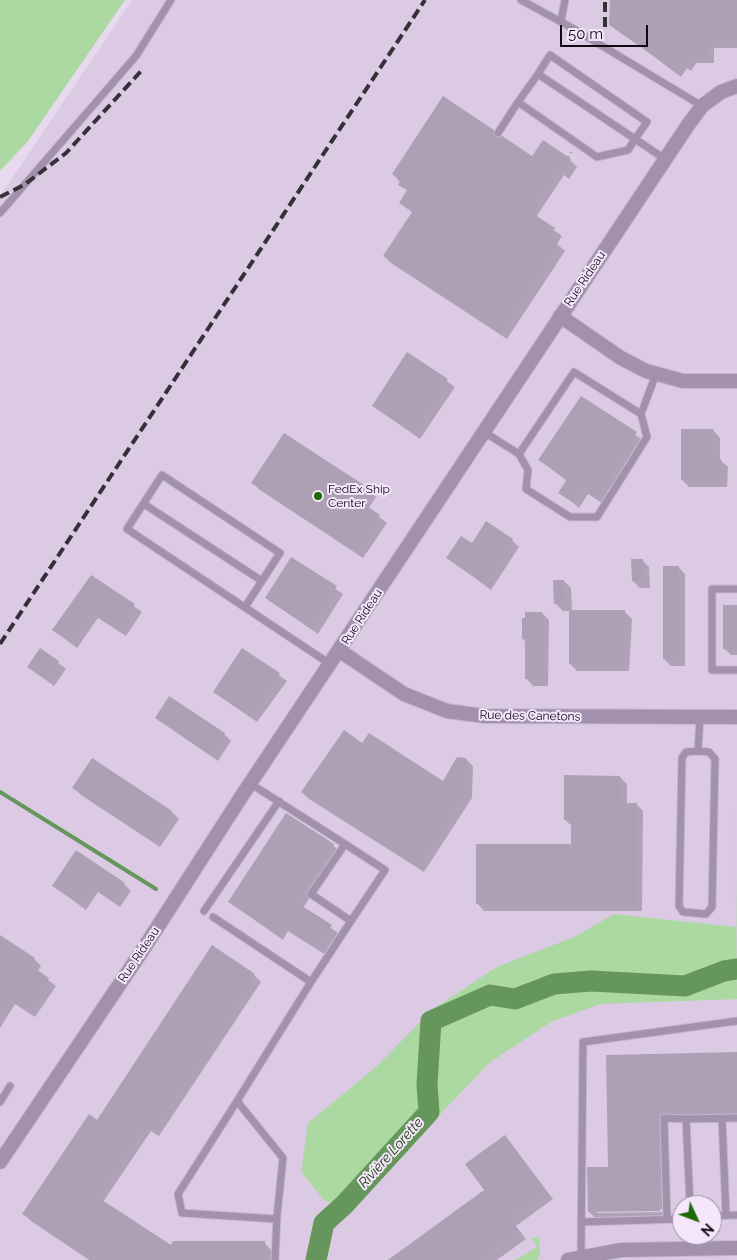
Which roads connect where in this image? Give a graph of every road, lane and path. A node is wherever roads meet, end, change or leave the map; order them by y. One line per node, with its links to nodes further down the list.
1 (171, 0): 14 (lane)
2 (521, 0): 4 (lane)
3 (565, 0): 4 (lane)
4 (561, 22): 8 (lane)
5 (538, 74): 7 (lane); 10 (lane); 10 (lane)
6 (737, 86): 8 (street, Rue Rideau)
7 (518, 102): 9 (lane); 10 (lane)
8 (702, 106): 13 (street, Rue Rideau)
9 (498, 133)
10 (635, 140): 13 (lane)
11 (572, 152): 12 (path)
12 (568, 157)
13 (665, 159): 15 (street, Rue Rideau)
14 (0, 213)
15 (560, 316): 16 (street); 19 (street, Rue Rideau)
16 (656, 374): 17 (street); 18 (lane)
17 (737, 381)
18 (641, 414): 20 (lane); 20 (lane)
19 (484, 432): 20 (lane); 25 (street, Rue Rideau)
20 (519, 454)
21 (144, 504): 22 (lane); 22 (lane); 24 (lane)
22 (262, 581): 24 (lane)
23 (737, 589): 27 (lane)
24 (245, 608): 26 (lane)
25 (340, 651): 26 (street, Rue Rideau); 28 (street, Rue des Canetons)
26 (330, 664): 31 (street, Rue Rideau)
27 (737, 670)
28 (700, 717): 29 (street, Rue des Canetons); 30 (lane)
29 (737, 717)
30 (698, 751): 30 (lane)
31 (251, 784): 32 (lane); 45 (street, Rue Rideau)
32 (278, 801): 33 (lane); 34 (lane)
33 (345, 844): 36 (lane); 36 (lane)
34 (204, 911)
35 (213, 917): 37 (lane)
36 (351, 921): 37 (lane)
37 (311, 982): 41 (lane)
38 (737, 1021): 53 (lane)
39 (10, 1086): 40 (lane)
40 (0, 1102)
41 (237, 1102): 50 (lane); 50 (lane)
42 (737, 1118): 44 (lane)
43 (686, 1119): 44 (lane); 46 (lane); 51 (lane)
44 (722, 1119): 49 (lane)
45 (0, 1162)
46 (690, 1195)
47 (737, 1214): 49 (lane)
48 (722, 1215): 49 (lane)
49 (726, 1215)
50 (276, 1219): 58 (lane)
51 (667, 1219): 52 (lane); 53 (lane)
52 (672, 1219)
53 (581, 1222): 57 (lane)
54 (737, 1248): 56 (street)
55 (655, 1255): 56 (street); 57 (street)
56 (683, 1255)
57 (574, 1258)
58 (275, 1260)

